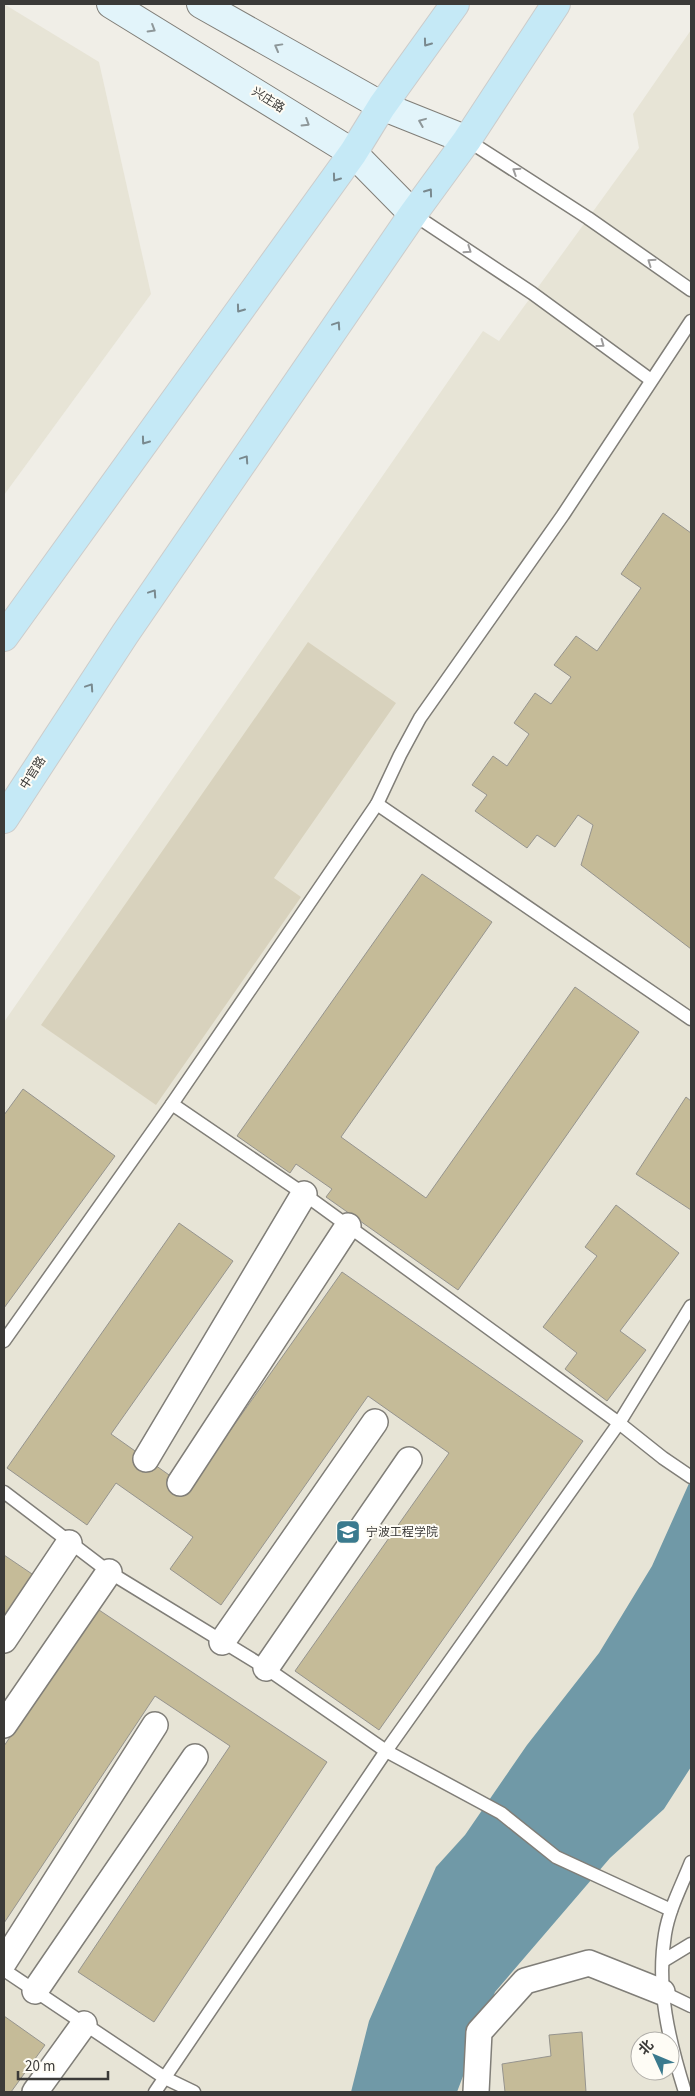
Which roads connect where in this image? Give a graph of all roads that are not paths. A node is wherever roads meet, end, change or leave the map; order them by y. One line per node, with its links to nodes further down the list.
1 (111, 4): 7 (street, 兴庄路, one-way to 7)
2 (201, 4): 5 (street, one-way to 2)
3 (455, 4): 5 (main road, one-way to 5)
4 (556, 4): 6 (main road, 中官路)
5 (382, 106): 6 (street, one-way to 5); 7 (main road)
6 (467, 140): 8 (main road, 中官路, one-way to 6); 9 (lane, one-way to 6)
7 (353, 153): 8 (street, 兴庄路); 12 (main road, one-way to 12)
8 (413, 214): 11 (lane, one-way to 11); 14 (main road, 中官路, one-way to 8)
9 (691, 290)
10 (691, 321): 11 (lane)
11 (651, 380): 13 (lane)
12 (4, 637)
13 (377, 804): 15 (lane); 16 (lane)
14 (4, 819)
15 (691, 1019)
16 (172, 1104): 17 (lane); 20 (lane)
17 (304, 1194): 18 (lane); 23 (street)
18 (348, 1226): 22 (lane); 26 (street)
19 (691, 1306): 22 (lane)
20 (4, 1341)
21 (375, 1422): 31 (street)
22 (618, 1423): 25 (lane); 35 (lane)
23 (146, 1459)
24 (409, 1460): 32 (street)
25 (691, 1477)
26 (180, 1483)
27 (4, 1492): 28 (lane)
28 (69, 1543): 29 (lane); 30 (street)
29 (109, 1572): 31 (lane); 33 (street)
30 (4, 1640)
31 (222, 1642): 32 (lane)
32 (266, 1668): 35 (lane)
33 (4, 1725)
34 (155, 1725): 41 (street)
35 (386, 1751): 38 (lane); 47 (lane)
36 (195, 1756): 43 (street)
37 (691, 1862): 38 (lane)
38 (672, 1910): 40 (lane)
39 (691, 1944): 40 (lane)
40 (663, 1961): 44 (lane)
41 (4, 1962)
42 (4, 1970): 43 (lane)
43 (35, 1991): 46 (lane)
44 (662, 1992): 45 (lane); 51 (street); 52 (lane)
45 (691, 2006)
46 (84, 2024): 47 (lane); 48 (street)
47 (165, 2078): 49 (lane); 50 (lane)
48 (35, 2092)
49 (155, 2092)
50 (194, 2092)
51 (476, 2092)
52 (685, 2092)

